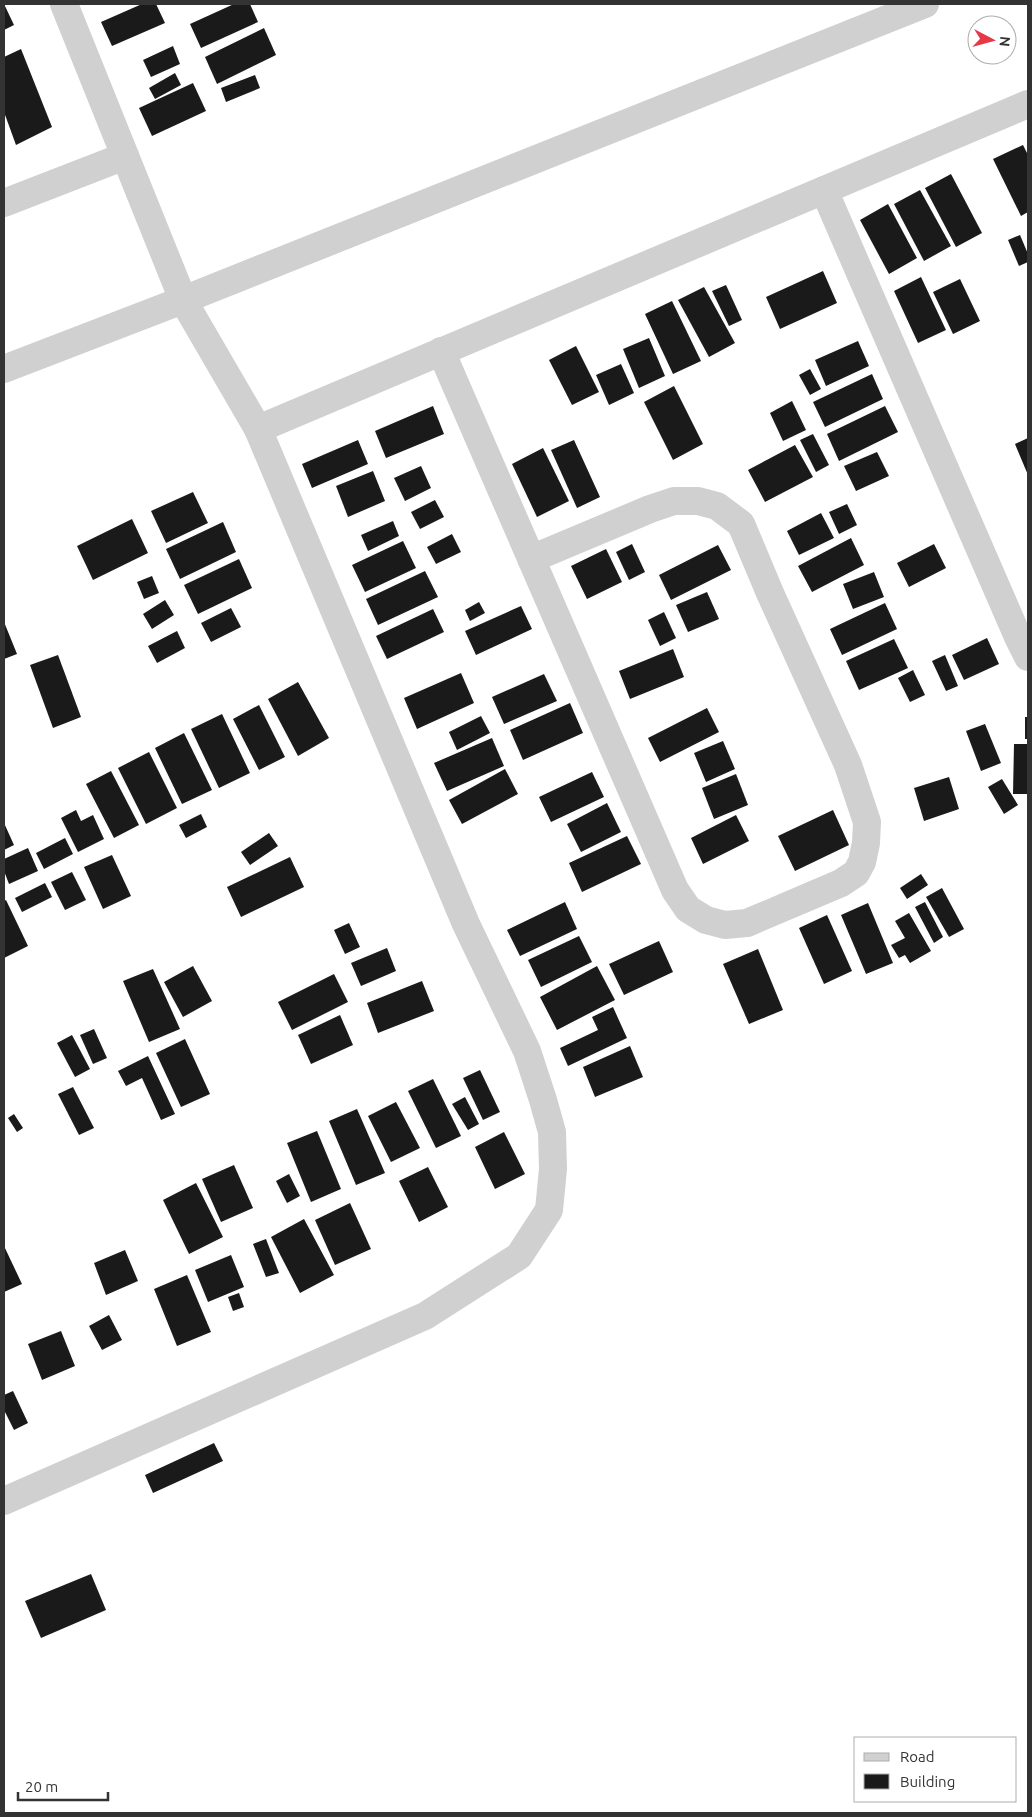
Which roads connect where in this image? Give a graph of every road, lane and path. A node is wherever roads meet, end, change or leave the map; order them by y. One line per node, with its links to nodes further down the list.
1 (64, 4): 4 (street)
2 (925, 4): 7 (street)
3 (1028, 104): 5 (street)
4 (125, 156): 6 (street); 7 (street)
5 (824, 190): 8 (street); 12 (street)
6 (4, 204)
7 (183, 300): 9 (street); 10 (street)
8 (441, 351): 10 (street); 11 (street)
9 (4, 369)
10 (258, 429): 13 (street)
11 (531, 558): 11 (street)
12 (1028, 657)
13 (4, 1501)

